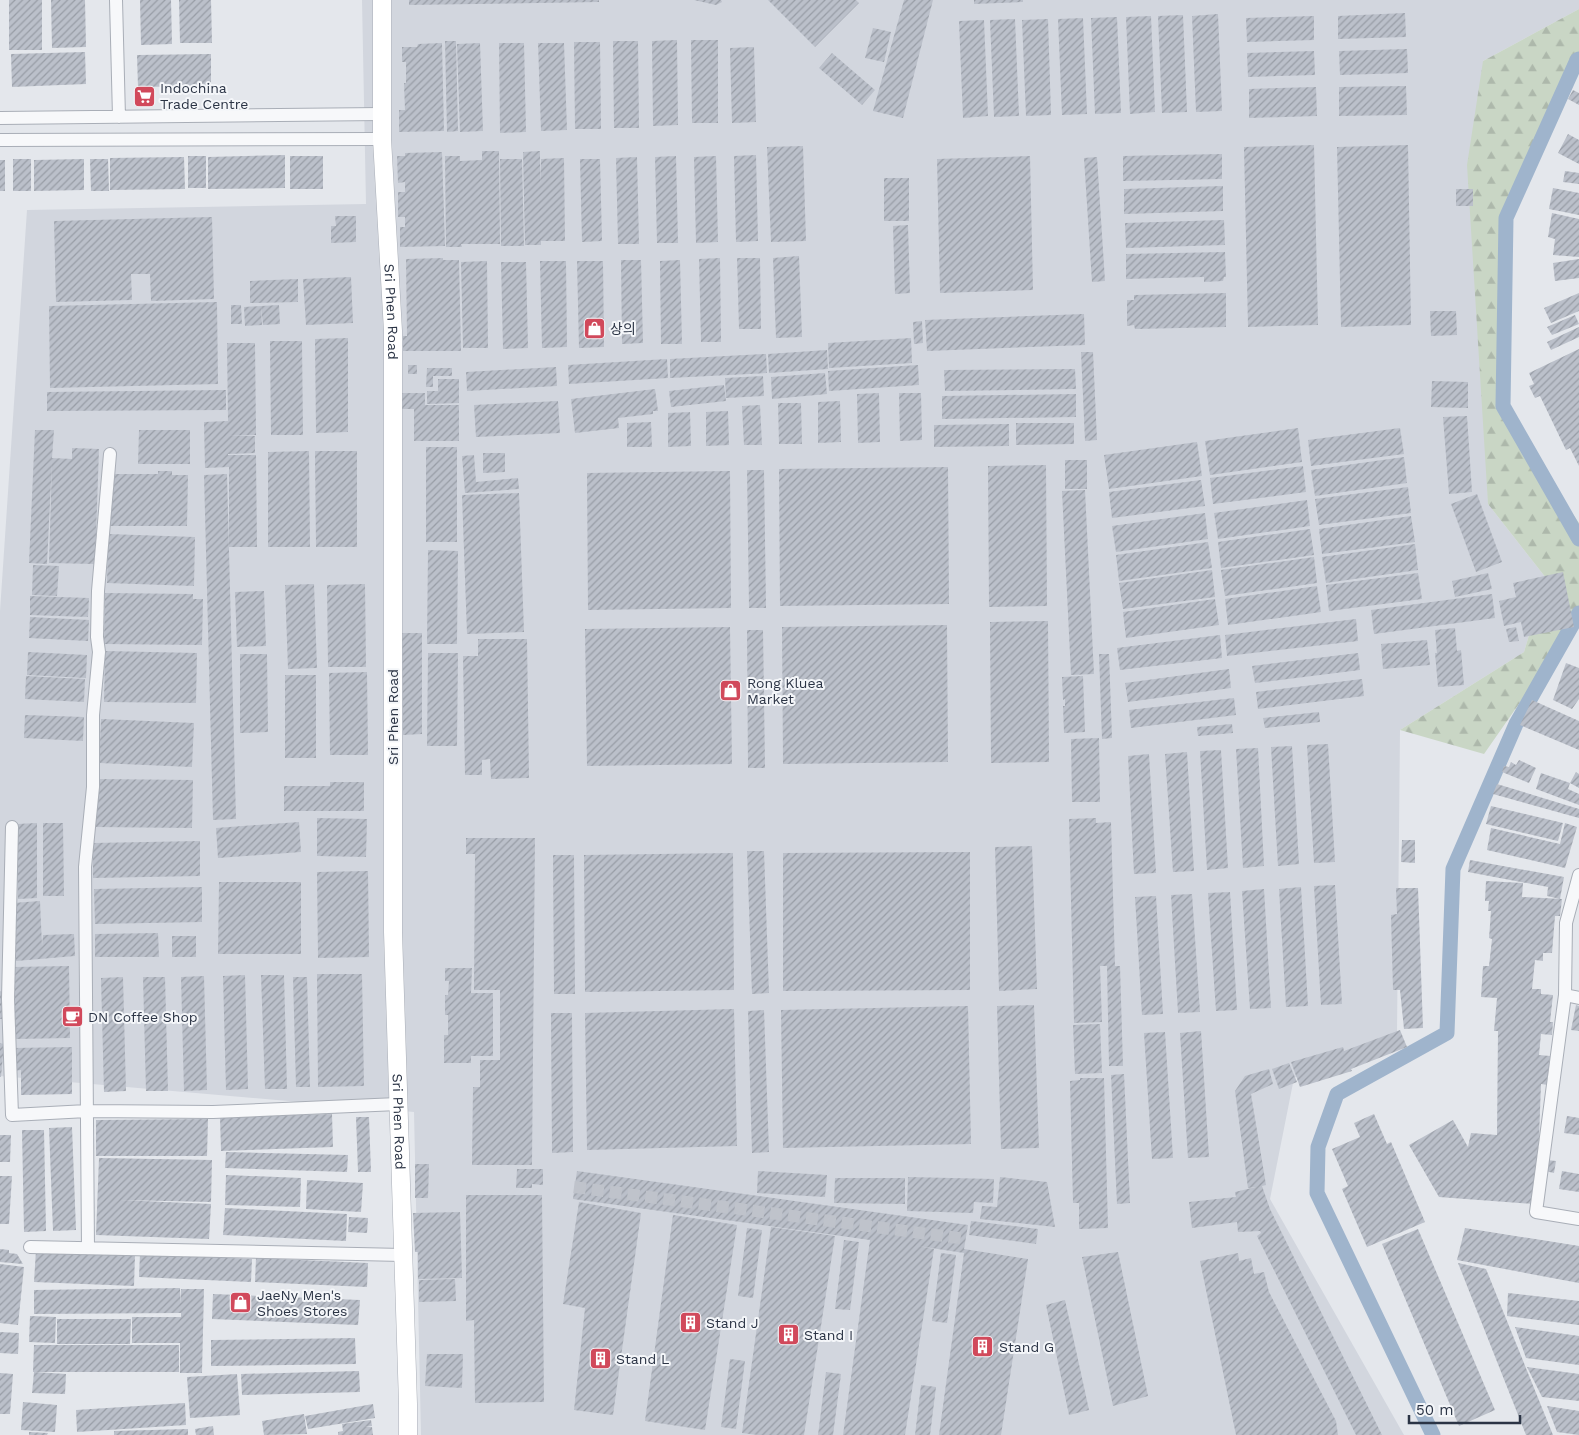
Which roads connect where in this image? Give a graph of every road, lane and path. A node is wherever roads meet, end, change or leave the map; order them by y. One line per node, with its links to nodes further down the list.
1 (116, 0): 4 (street)
2 (382, 0): 3 (main road, Sri Phen Road)
3 (382, 114): 4 (street); 6 (main road, Sri Phen Road)
4 (119, 117): 5 (street)
5 (0, 118)
6 (382, 139): 7 (street); 13 (main road, Sri Phen Road)
7 (0, 140)
8 (110, 454): 14 (street)
9 (12, 827): 14 (street)
10 (1579, 874): 11 (street)
11 (1565, 995): 12 (street); 15 (street)
12 (1579, 998)
13 (398, 1104): 14 (street); 18 (main road, Sri Phen Road)
14 (87, 1110): 17 (street)
15 (1579, 1219)
16 (30, 1247): 17 (street)
17 (88, 1248): 18 (street)
18 (403, 1255): 19 (main road, Sri Phen Road)
19 (408, 1435)

